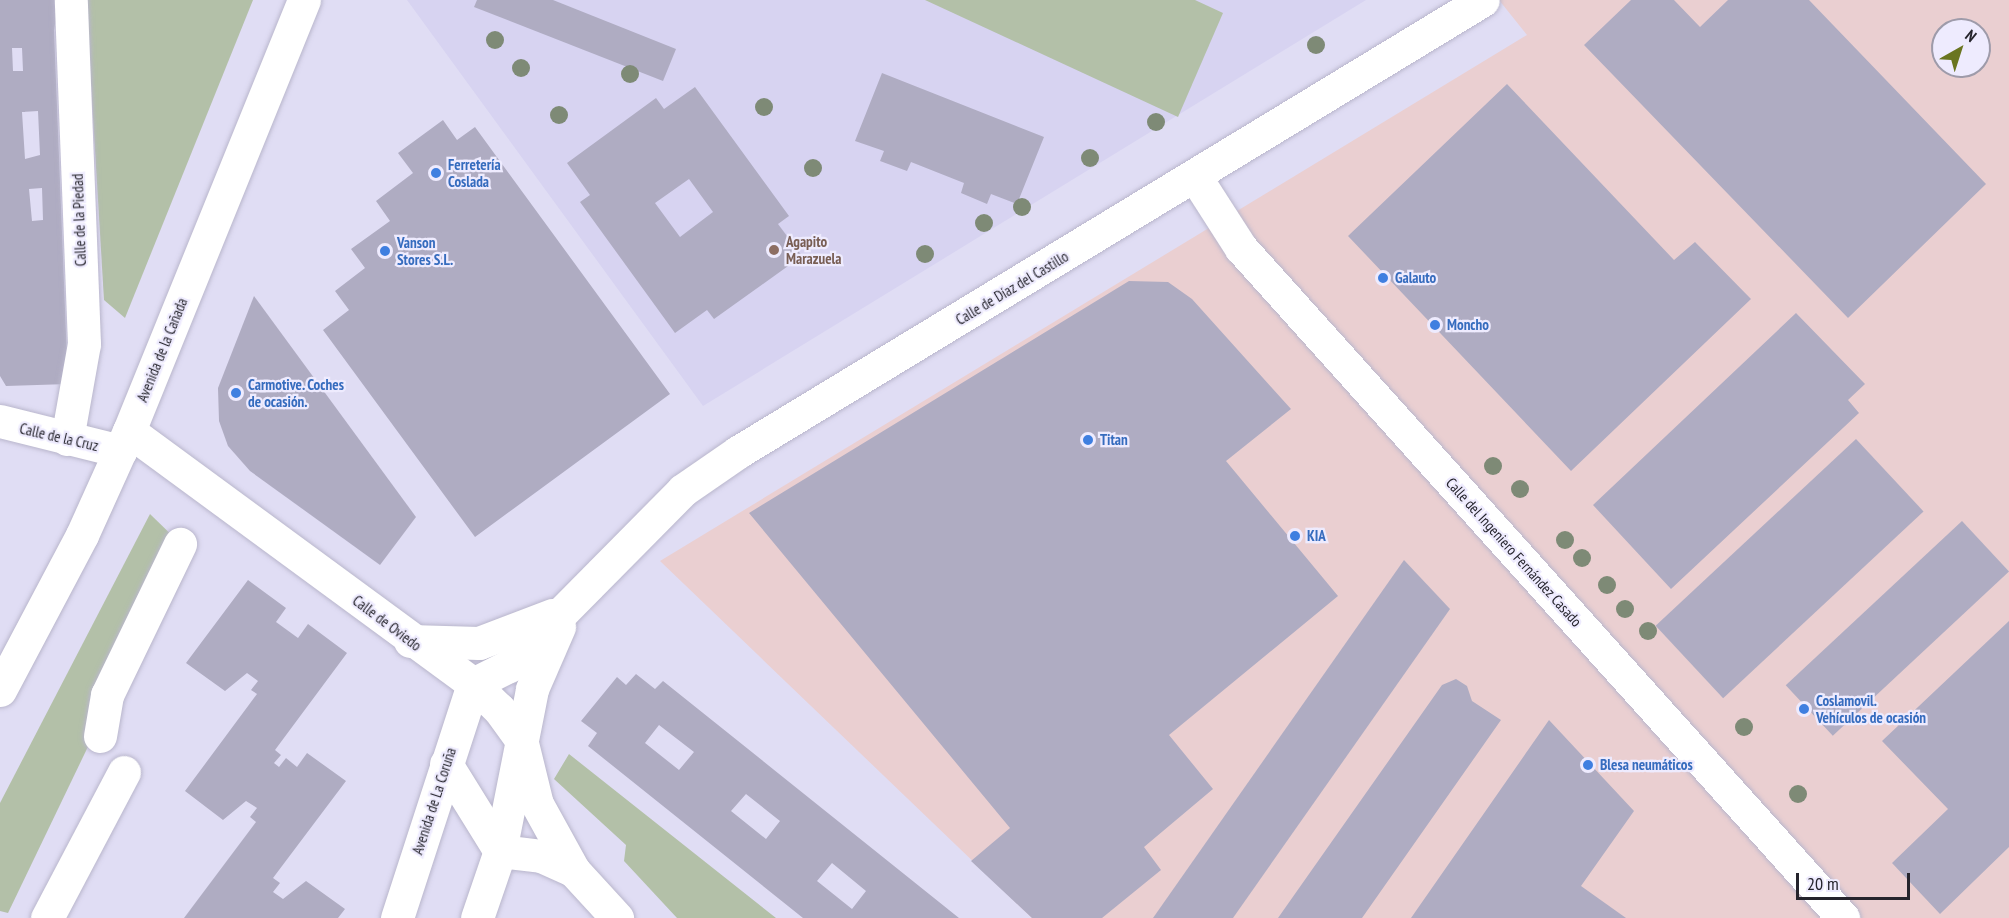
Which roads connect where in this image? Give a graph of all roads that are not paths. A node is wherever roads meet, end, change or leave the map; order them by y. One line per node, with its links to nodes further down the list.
1 (71, 0): 6 (street, Calle de la Piedad)
2 (304, 0): 7 (street, Avenida de la Cañada)
3 (1469, 3): 4 (street, Calle de Díaz del Castillo)
4 (1196, 178): 9 (street, Calle de Díaz del Castillo); 23 (street, Calle del Ingeniero Fernández Casado)
5 (0, 421): 6 (street, Calle de la Cruz)
6 (67, 439): 7 (street, Calle de la Cruz)
7 (124, 441): 10 (street, Calle de Oviedo); 12 (street, Avenida de la Cañada)
8 (180, 544): 13 (street)
9 (567, 608): 10 (street, Calle de Díaz del Castillo); 11 (street, Calle de Díaz del Castillo); 14 (street, Calle de Díaz del Castillo)
10 (410, 641): 11 (street, Calle de Oviedo)
11 (473, 684): 14 (street, Calle de Oviedo); 15 (street, Avenida de La Coruña)
12 (0, 690)
13 (100, 736)
14 (521, 739): 17 (street); 18 (street, Calle de Oviedo)
15 (446, 764): 17 (street); 20 (street, Avenida de La Coruña)
16 (124, 772): 19 (street)
17 (500, 851): 18 (street, Calle de Oviedo); 21 (street)
18 (574, 871): 22 (street, Calle de Oviedo)
19 (47, 918)
20 (397, 918)
21 (477, 918)
22 (617, 918)
23 (1843, 918)

